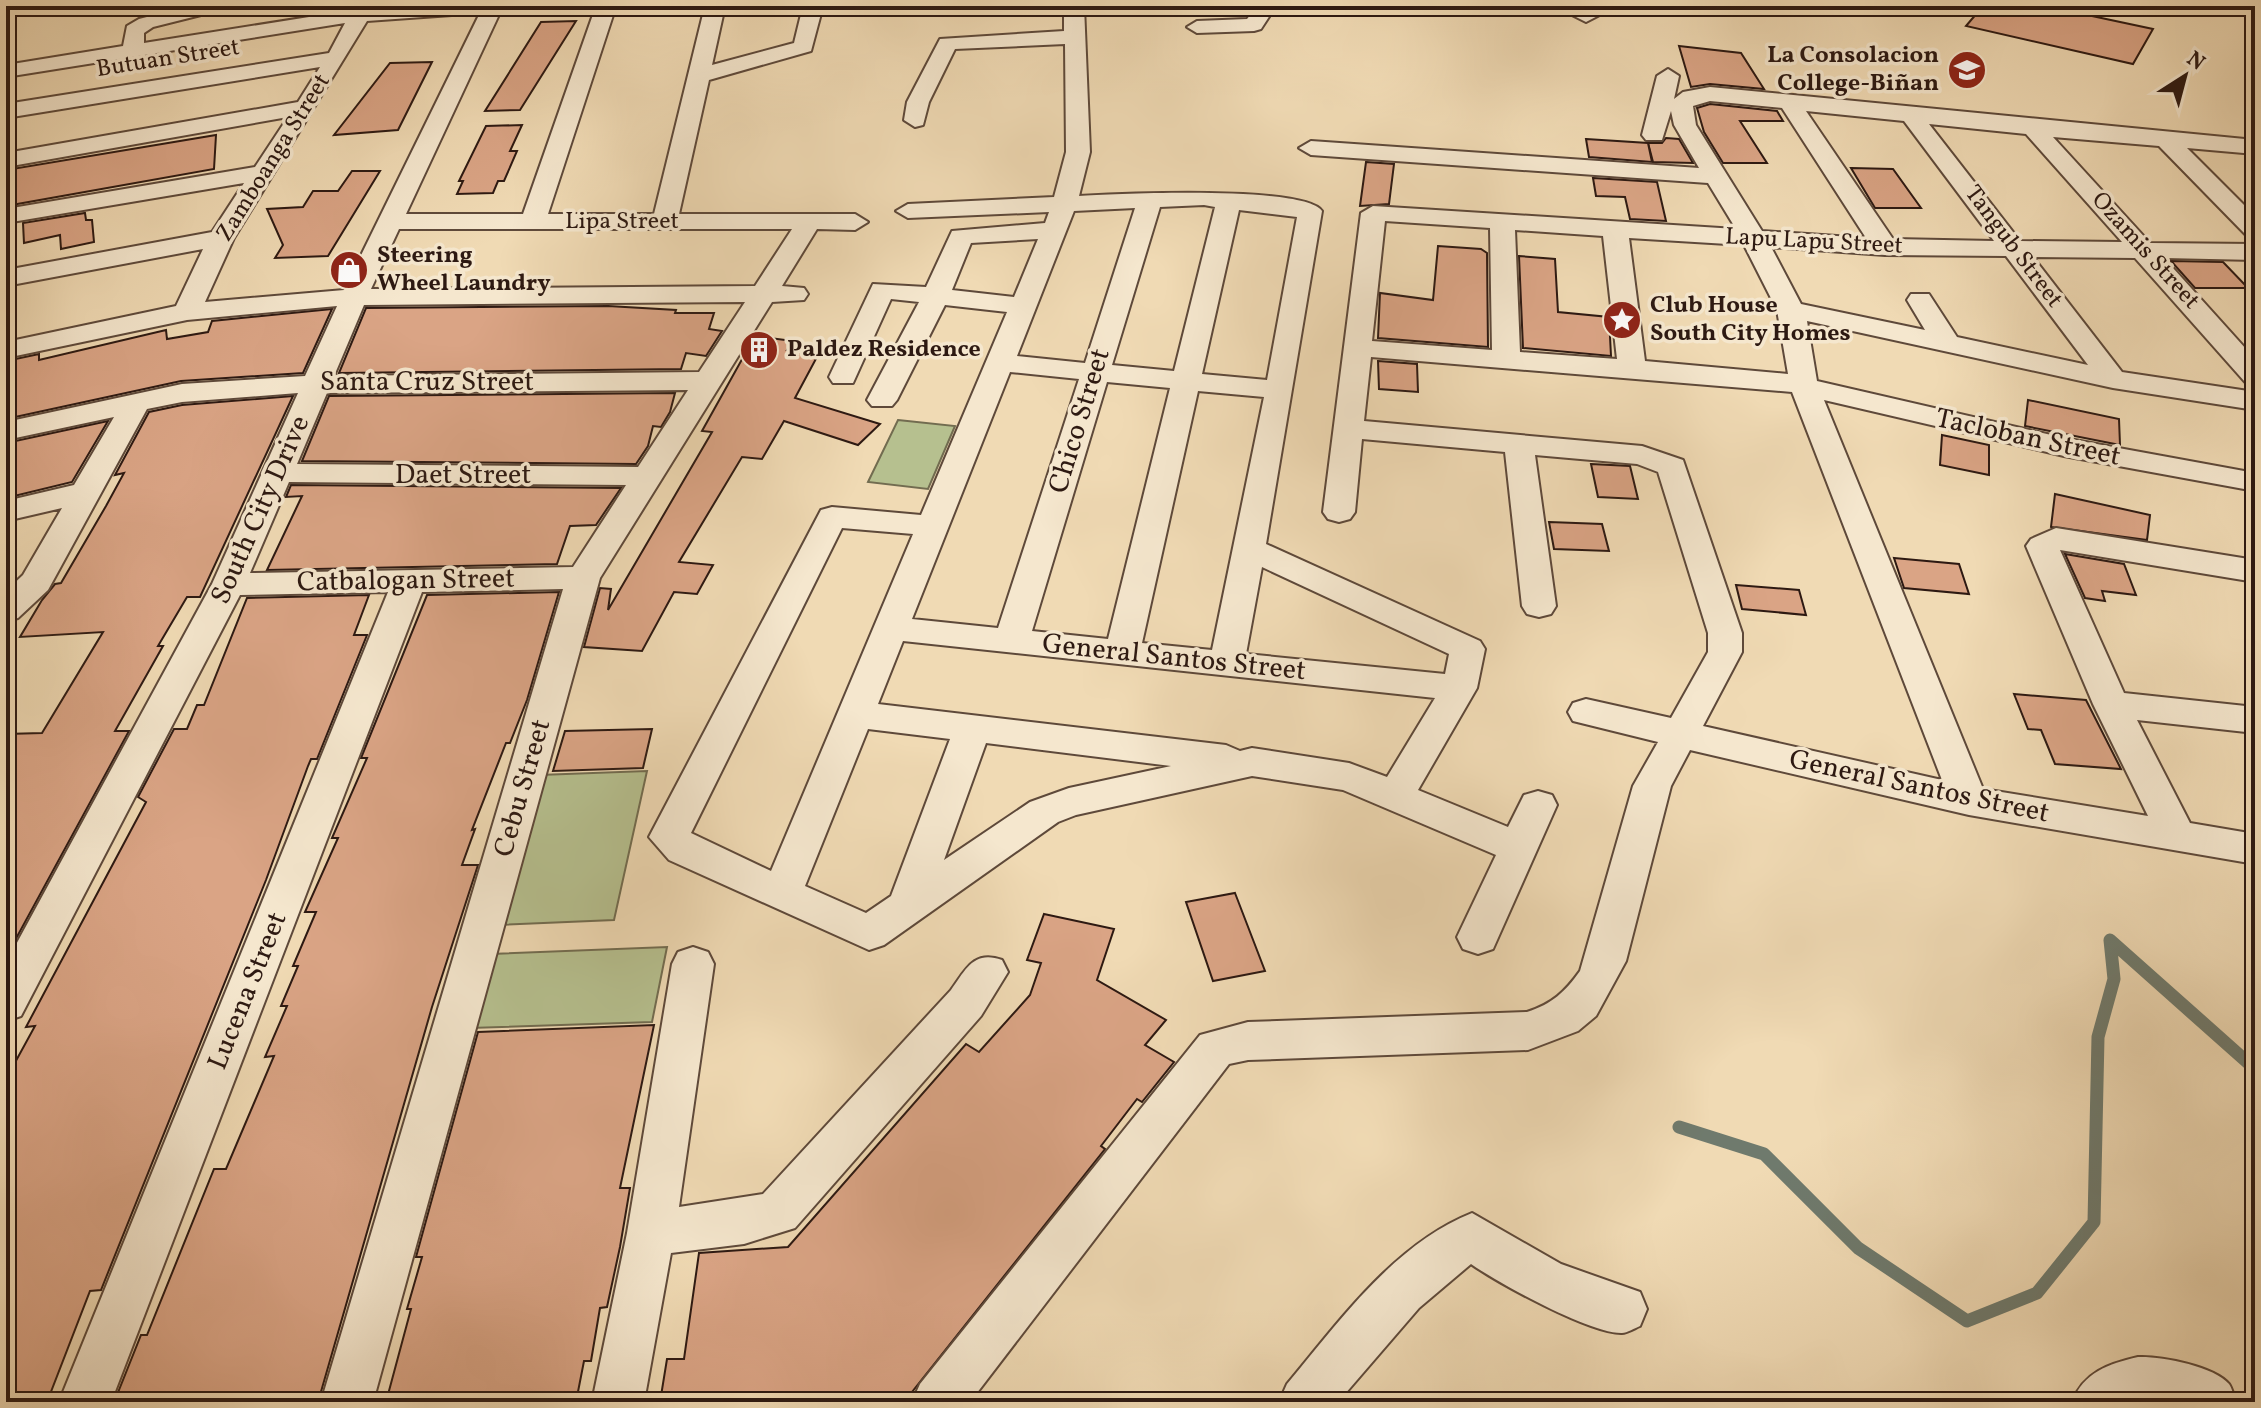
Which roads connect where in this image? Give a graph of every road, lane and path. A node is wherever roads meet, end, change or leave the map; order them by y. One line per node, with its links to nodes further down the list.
1 (214, 6): 14 (street)
2 (487, 6): 11 (street)
3 (493, 6): 39 (street, South City Drive)
4 (606, 6): 41 (street)
5 (715, 6): 17 (street)
6 (813, 6): 17 (street)
7 (1074, 6): 13 (street)
8 (1253, 6): 12 (street)
9 (1576, 6): 10 (street)
10 (1607, 6)
11 (363, 11): 14 (street); 15 (street, Zamboanga Street)
12 (1197, 27)
13 (1077, 37): 23 (street); 38 (street)
14 (133, 51): 16 (street)
15 (337, 58): 20 (street, Zamboanga Street); 21 (street, Butuan Street)
16 (6, 71)
17 (701, 75): 44 (street)
18 (1672, 92): 19 (street); 25 (street); 32 (street)
19 (1790, 104): 22 (street); 49 (street)
20 (305, 107): 30 (street); 31 (street, Zamboanga Street)
21 (6, 111)
22 (1912, 117): 24 (street); 50 (street, Tangub Street)
23 (915, 120)
24 (2033, 128): 26 (street); 51 (street, Ozamis Street)
25 (1654, 135)
26 (2165, 139): 27 (street); 46 (street)
27 (2255, 147)
28 (1311, 148): 29 (street)
29 (1358, 151): 32 (street); 33 (street)
30 (6, 160)
31 (261, 173): 37 (street); 47 (street, Zamboanga Street)
32 (1716, 176): 48 (street)
33 (1354, 177)
34 (1229, 198): 35 (street); 71 (street); 75 (street)
35 (1150, 200): 38 (street); 67 (street, Chico Street)
36 (908, 211): 38 (street)
37 (6, 216)
38 (1059, 217): 56 (street); 58 (street)
39 (389, 221): 41 (street, Lipa Street); 55 (street, South City Drive)
40 (1502, 221): 45 (street, Lapu Lapu Street); 62 (street, Lapu Lapu Street); 64 (street)
41 (533, 222): 44 (street, Lipa Street)
42 (809, 222): 43 (street, Lipa Street); 44 (street, Lipa Street); 54 (street, Cebu Street)
43 (855, 222)
44 (664, 223)
45 (1615, 228): 48 (street, Lapu Lapu Street); 66 (street)
46 (2255, 230)
47 (221, 238): 53 (street); 60 (street, Zamboanga Street)
48 (1754, 239): 49 (street, Lapu Lapu Street); 59 (street)
49 (1885, 247): 50 (street, Lapu Lapu Street)
50 (2015, 249): 51 (street, Lapu Lapu Street); 70 (street, Tangub Street)
51 (2145, 250): 52 (street, Lapu Lapu Street); 68 (street, Ozamis Street)
52 (2255, 252)
53 (6, 278)
54 (778, 294): 55 (street); 72 (street, Cebu Street)
55 (354, 297): 60 (street); 73 (street, South City Drive)
56 (935, 298): 58 (street); 69 (street); 76 (street)
57 (1920, 300): 61 (street)
58 (1025, 306): 65 (street)
59 (1791, 310): 61 (street); 74 (street)
60 (187, 312): 63 (street)
61 (1947, 344): 70 (street)
62 (1359, 348): 64 (street, Tacloban Street); 79 (street)
63 (6, 350)
64 (1506, 358): 66 (street, Tacloban Street)
65 (1001, 363): 67 (street); 88 (street)
66 (1632, 367): 74 (street, Tacloban Street)
67 (1095, 371): 71 (street); 97 (street, Chico Street)
68 (2255, 376)
69 (843, 377)
70 (2113, 379): 77 (street)
71 (1183, 380): 75 (street); 98 (street)
72 (708, 381): 73 (street, Santa Cruz Street); 83 (street, Cebu Street)
73 (319, 383): 78 (street, Santa Cruz Street); 82 (street, South City Drive)
74 (1804, 386): 84 (street, Tacloban Street); 109 (street)
75 (1280, 390): 89 (street)
76 (882, 400)
77 (2255, 401)
78 (136, 403): 80 (street, Santa Cruz Street); 85 (street)
79 (1349, 429): 81 (street); 87 (street)
80 (6, 431)
81 (1519, 444): 94 (street); 106 (street)
82 (278, 473): 83 (street, Daet Street); 93 (street, South City Drive)
83 (648, 476): 91 (street, Cebu Street)
84 (2255, 482)
85 (83, 493): 86 (street); 95 (street)
86 (6, 511)
87 (1339, 512)
88 (930, 526): 96 (street); 114 (street)
89 (1250, 549): 99 (street); 100 (street)
90 (2255, 571): 101 (street)
91 (583, 578): 92 (street, Catbalogan Street); 123 (street, Cebu Street)
92 (410, 580): 93 (street, Catbalogan Street); 122 (street, Lucena Street)
93 (229, 584): 119 (street, South City Drive)
94 (1539, 606)
95 (6, 610)
96 (889, 628): 97 (street, General Santos Street); 103 (street)
97 (1011, 642): 98 (street, General Santos Street)
98 (1122, 653): 99 (street, General Santos Street)
99 (1227, 664): 100 (street, General Santos Street)
100 (1459, 688): 108 (street)
101 (2111, 704): 104 (street); 111 (street)
102 (1586, 712): 106 (street, General Santos Street)
103 (854, 714): 105 (street); 114 (street)
104 (2255, 720)
105 (973, 727): 107 (street); 115 (street)
106 (1679, 734): 109 (street, General Santos Street); 125 (street)
107 (1252, 762): 108 (street); 115 (street)
108 (1395, 796): 112 (street)
109 (1969, 801): 111 (street, General Santos Street)
110 (1538, 805): 112 (street)
111 (2178, 838): 113 (street, General Santos Street)
112 (1519, 848): 116 (street)
113 (2255, 849)
114 (781, 895): 115 (street)
115 (908, 906)
116 (1478, 937)
117 (693, 964): 120 (street)
118 (987, 972): 120 (street)
119 (6, 1003)
120 (651, 1233): 124 (street)
121 (1622, 1309): 126 (street)
122 (85, 1402)
123 (347, 1402)
124 (618, 1402)
125 (938, 1402)
126 (1305, 1402)
127 (2098, 1402): 128 (street)
128 (2210, 1402)

